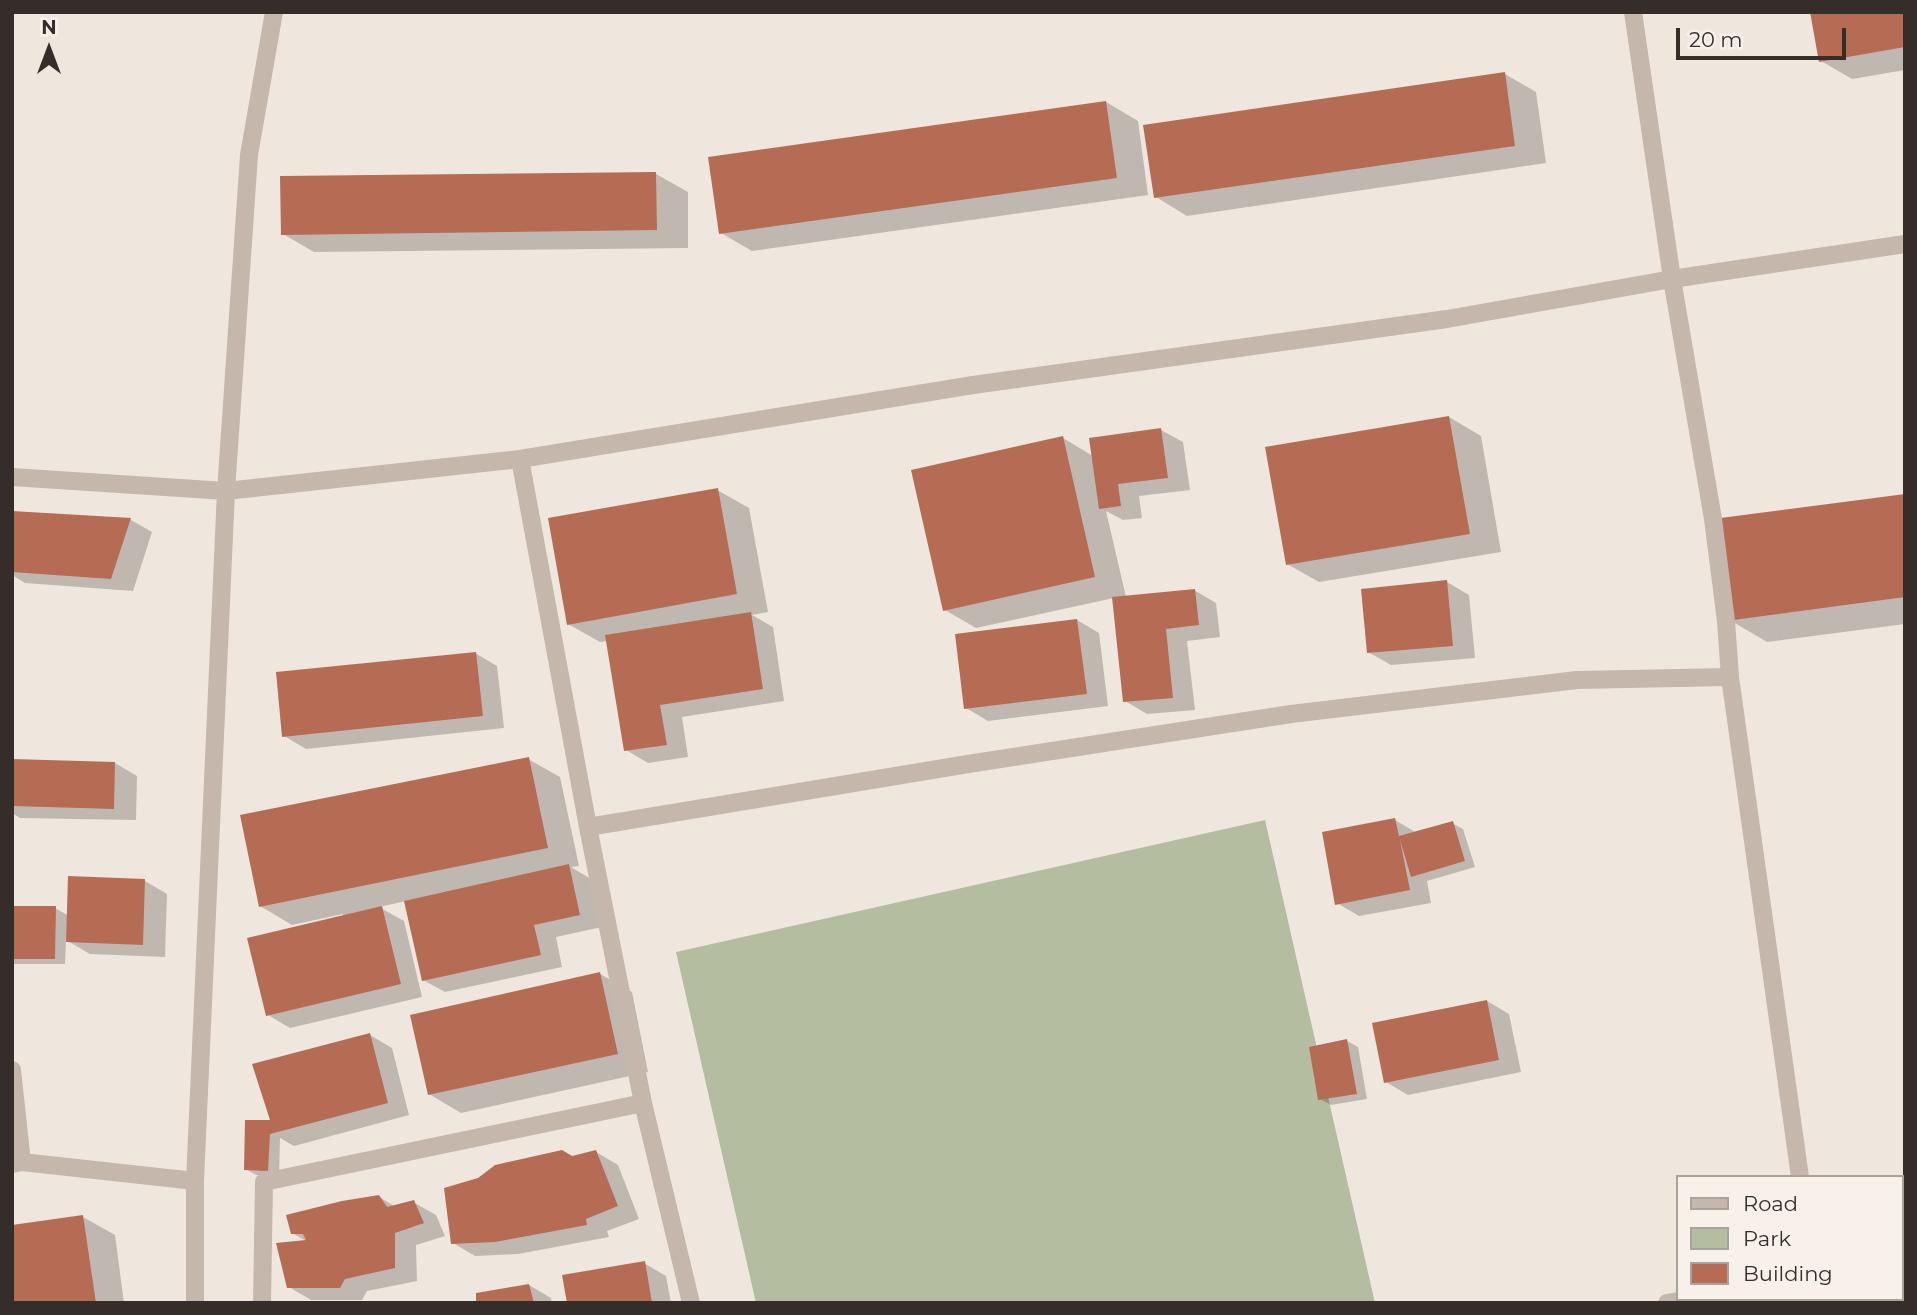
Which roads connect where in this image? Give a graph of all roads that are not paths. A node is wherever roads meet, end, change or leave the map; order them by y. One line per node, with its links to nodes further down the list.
1 (274, 12): 7 (street)
2 (1633, 12): 4 (street)
3 (1905, 244): 4 (street)
4 (1672, 279): 5 (street); 8 (street)
5 (520, 459): 7 (street); 9 (street)
6 (12, 477): 7 (street)
7 (226, 491): 14 (street)
8 (1730, 677): 9 (street); 13 (street)
9 (588, 827): 11 (street)
10 (12, 1070): 12 (street)
11 (643, 1103): 16 (street); 17 (street)
12 (17, 1163): 14 (street)
13 (1800, 1175)
14 (195, 1181): 15 (street)
15 (195, 1303)
16 (262, 1303)
17 (691, 1303)

